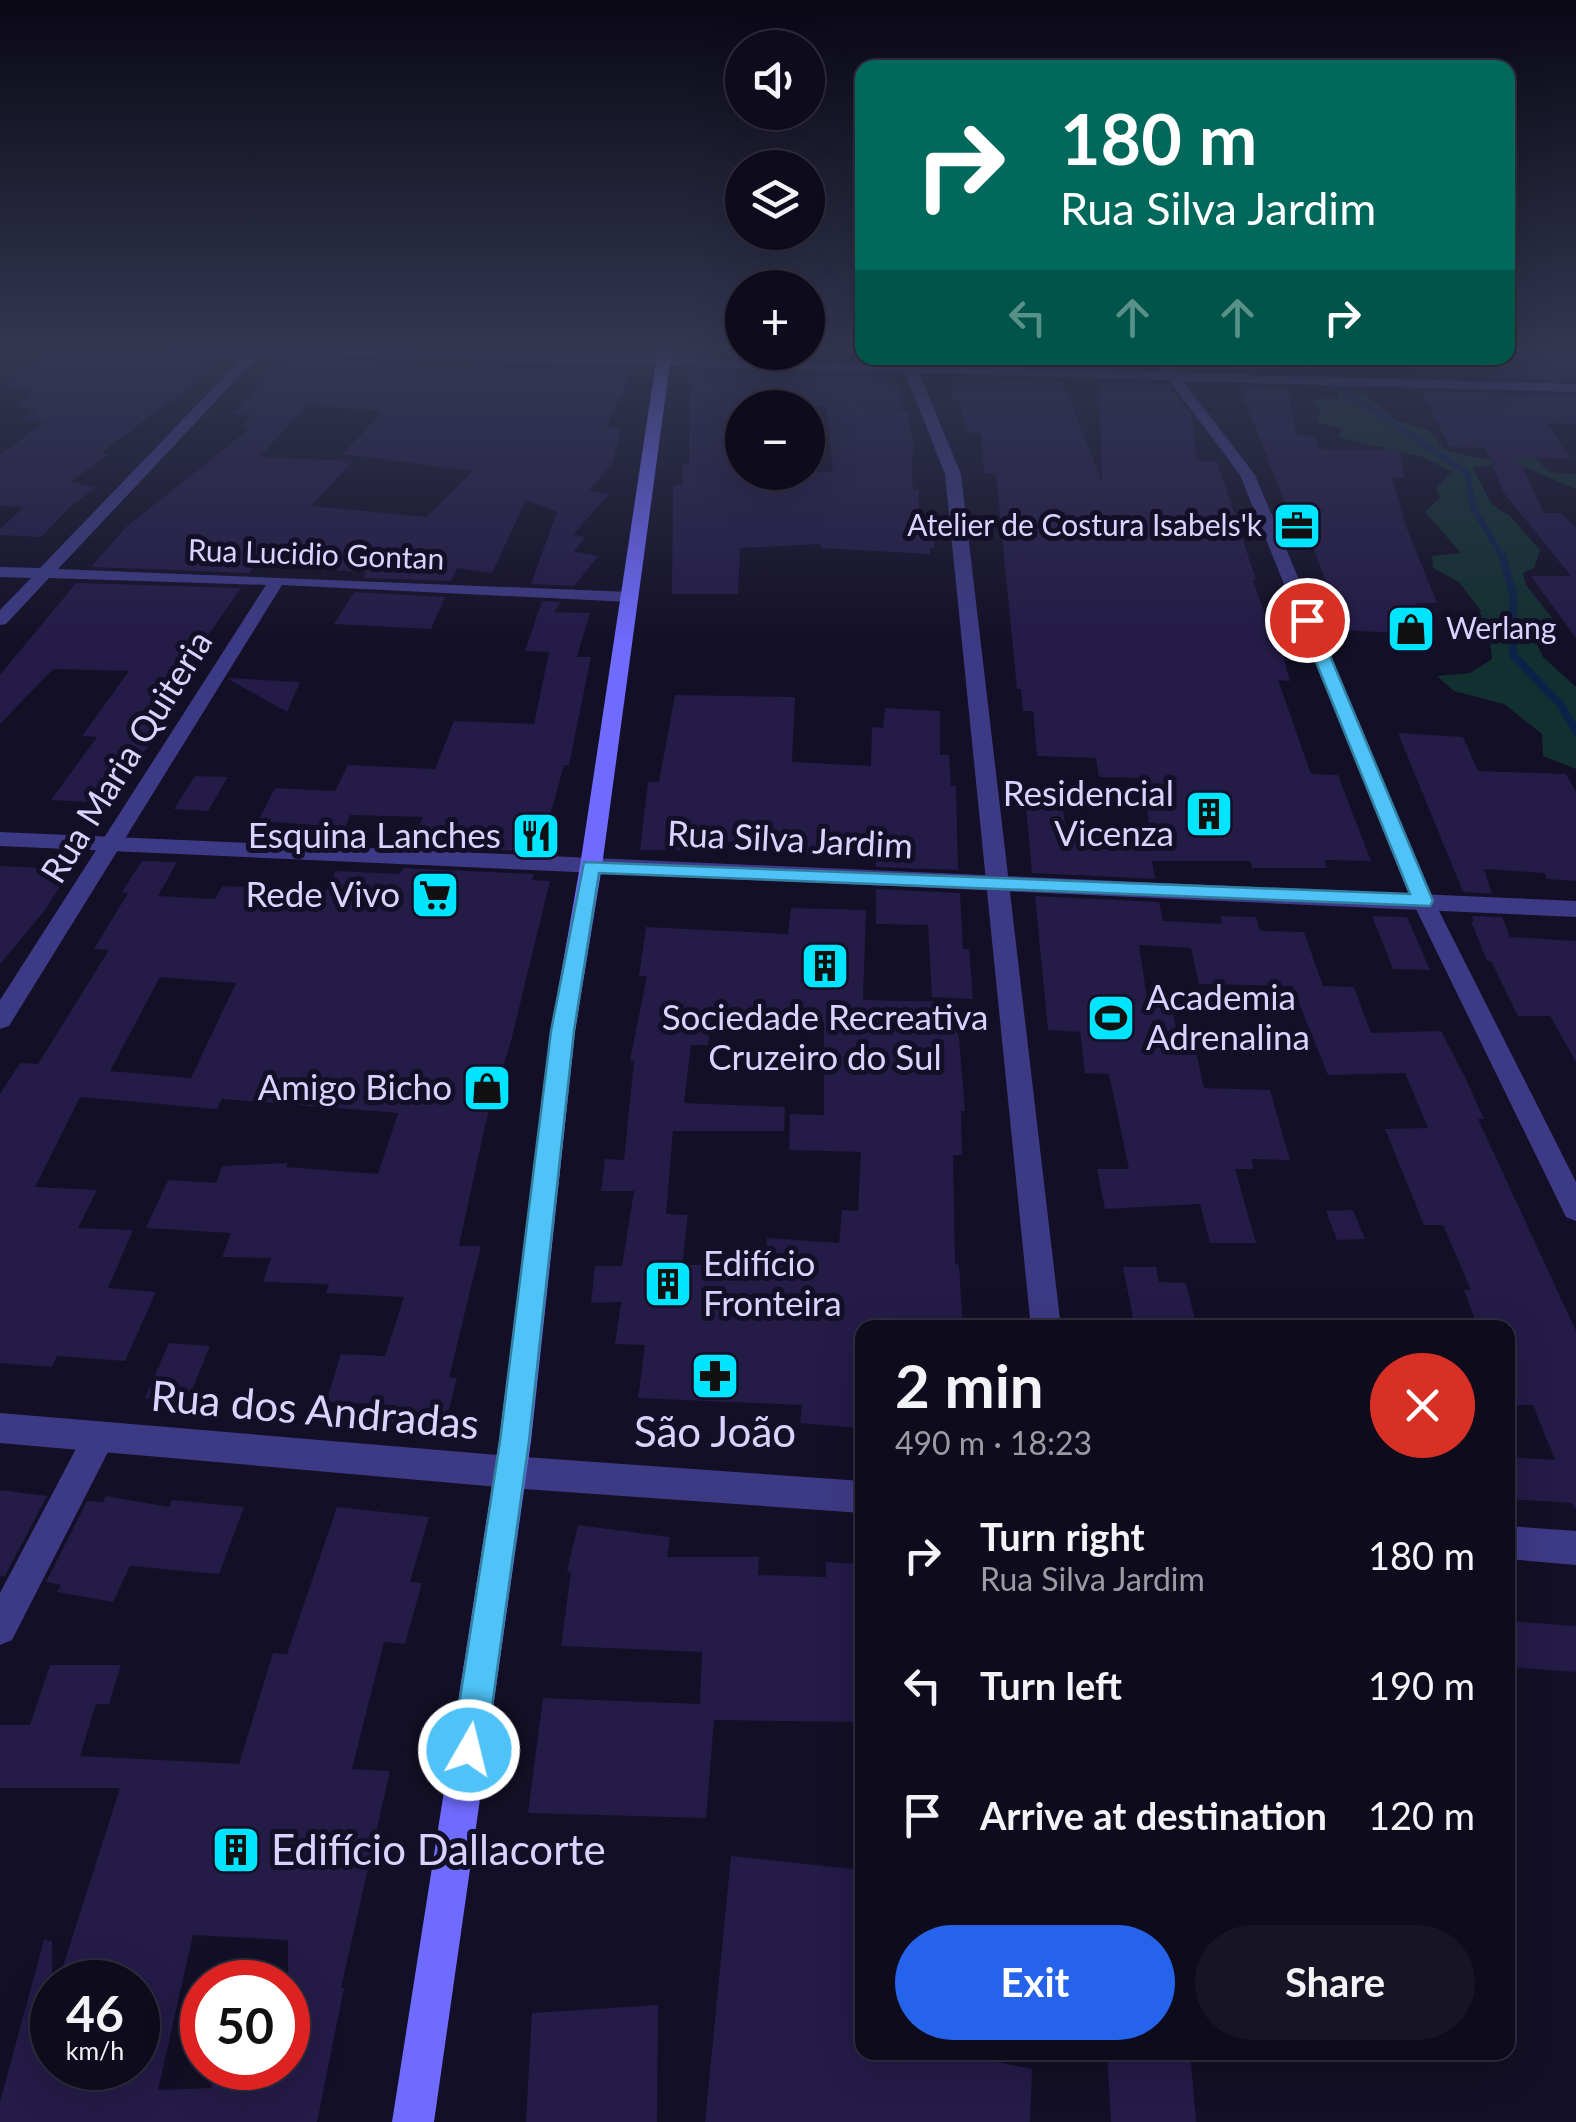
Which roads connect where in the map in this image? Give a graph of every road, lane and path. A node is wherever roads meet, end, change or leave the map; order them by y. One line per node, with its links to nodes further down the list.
1 (163, 447): 6 (street)
2 (651, 447): 8 (main road)
3 (942, 447): 13 (street)
4 (1226, 447): 14 (street)
5 (0, 572): 6 (street, Rua Lucidio Gontan)
6 (40, 573): 7 (street, Rua Lucidio Gontan); 9 (street)
7 (277, 580): 8 (street, Rua Lucidio Gontan); 11 (street, Rua Maria Quiteria)
8 (630, 597): 12 (main road)
9 (0, 620)
10 (0, 838): 11 (street, Rua Silva Jardim)
11 (111, 844): 12 (street, Rua Silva Jardim); 16 (street, Rua Maria Quiteria)
12 (591, 866): 13 (street, Rua Silva Jardim); 21 (main road)
13 (1000, 885): 14 (street, Rua Silva Jardim); 18 (street)
14 (1423, 901): 15 (street, Rua Silva Jardim); 17 (street)
15 (1576, 908)
16 (0, 1020)
17 (1576, 1209)
18 (1045, 1320)
19 (0, 1428): 20 (street, Rua dos Andradas)
20 (100, 1436): 21 (street, Rua dos Andradas); 25 (street)
21 (510, 1472): 22 (street, Rua dos Andradas); 26 (main road)
22 (855, 1497)
23 (1515, 1544): 24 (street)
24 (1576, 1548)
25 (0, 1628)
26 (413, 2122)

